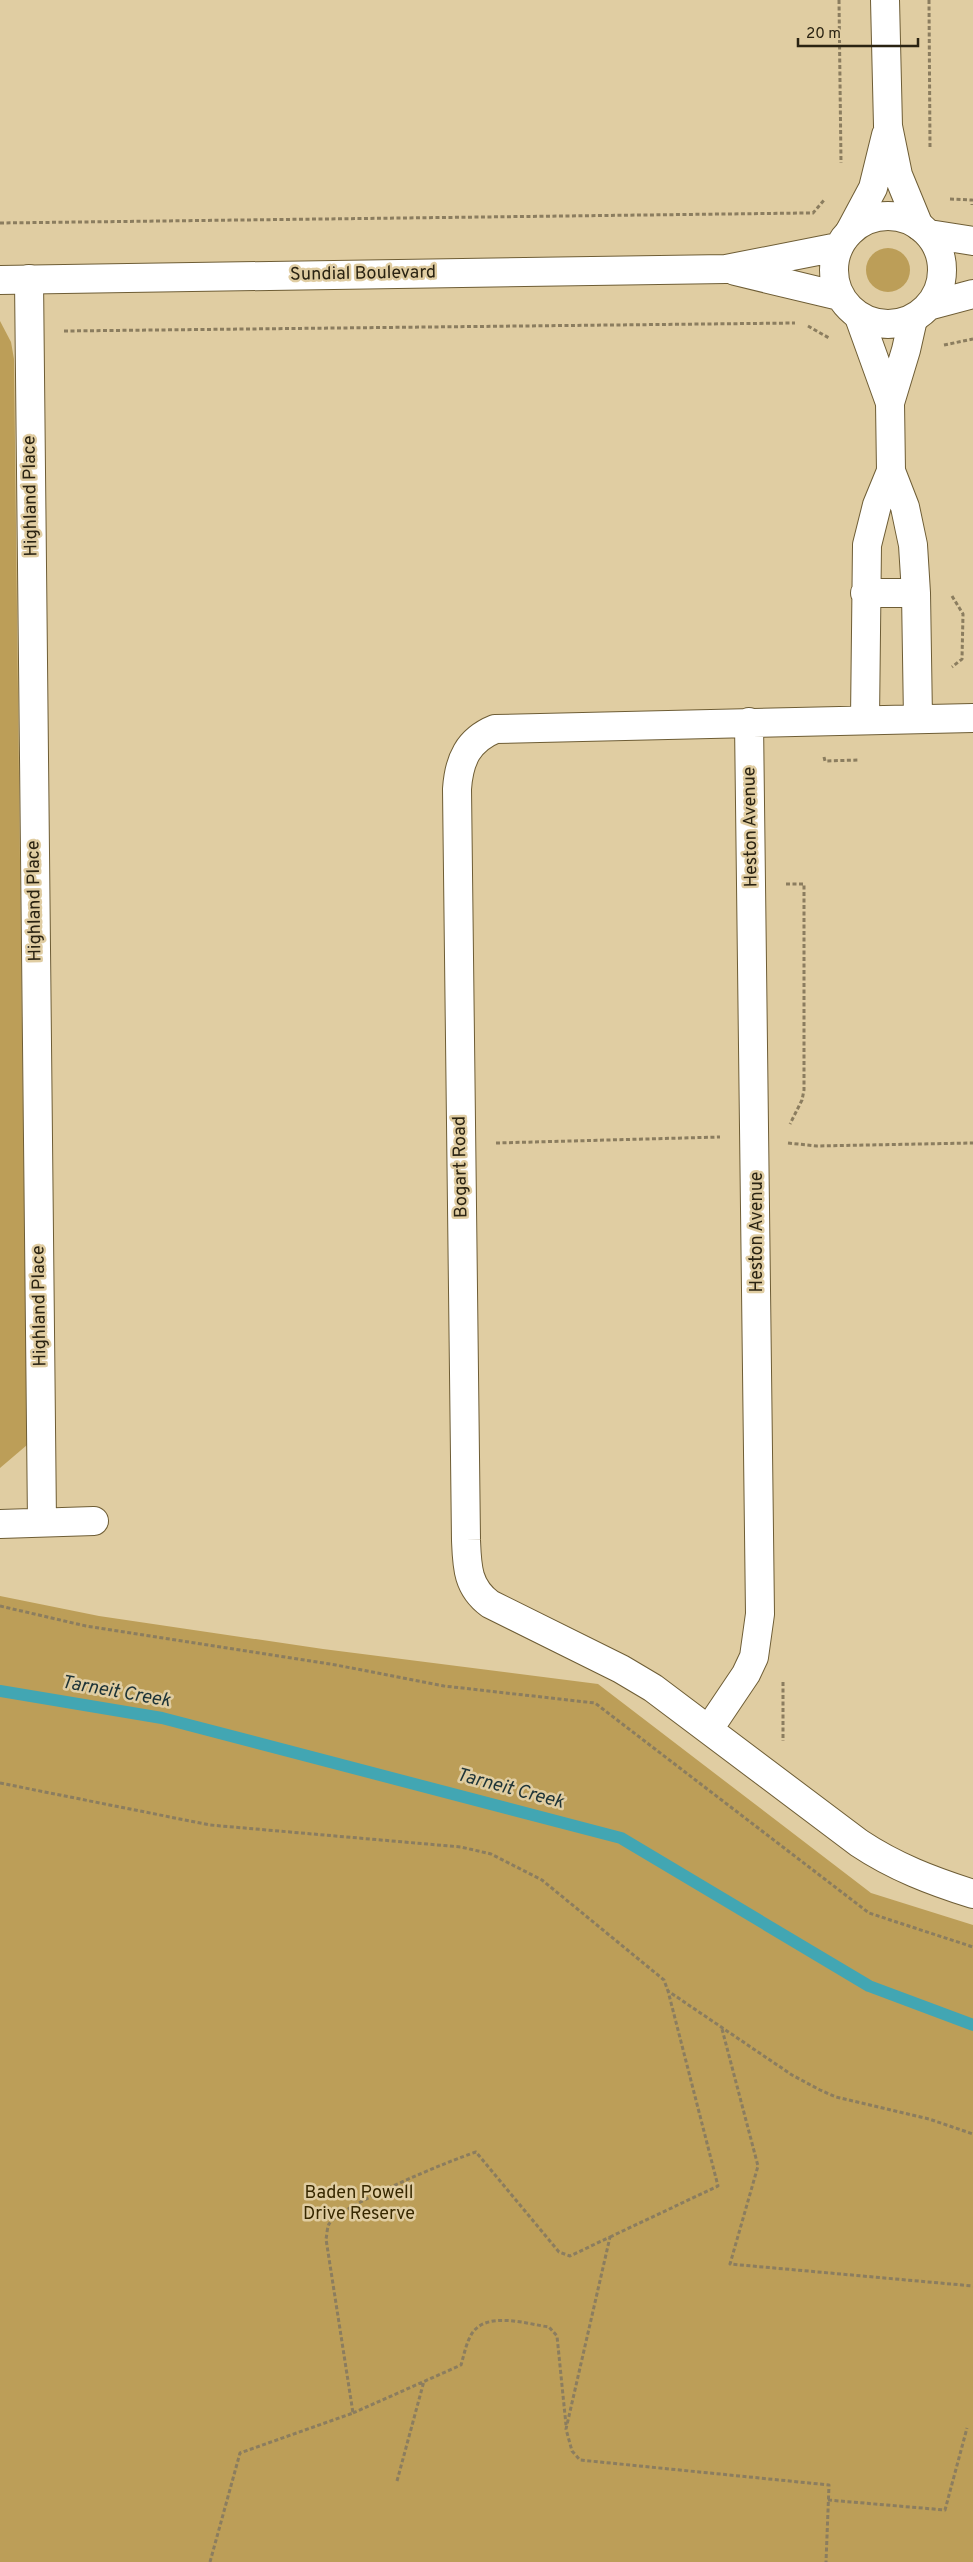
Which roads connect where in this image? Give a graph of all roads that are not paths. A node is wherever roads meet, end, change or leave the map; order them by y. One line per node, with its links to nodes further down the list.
1 (885, 0): 2 (street)
2 (888, 126): 3 (street); 4 (street)
3 (924, 230): 4 (street); 5 (street); 11 (street)
4 (844, 239): 6 (street, Sundial Boulevard); 10 (street)
5 (973, 242)
6 (726, 269): 7 (street, Sundial Boulevard); 10 (street, Sundial Boulevard)
7 (29, 279): 8 (street, Sundial Boulevard); 22 (street, Highland Place)
8 (0, 280)
9 (973, 294): 11 (street)
10 (839, 296): 12 (street)
11 (921, 313): 12 (street); 13 (street)
12 (859, 317): 13 (street)
13 (890, 403): 14 (street)
14 (891, 471): 15 (street); 16 (street)
15 (865, 593): 16 (street); 18 (street)
16 (916, 593): 19 (street)
17 (973, 718): 19 (street)
18 (865, 719): 19 (street); 20 (street)
19 (918, 719)
20 (749, 722): 24 (street, Heston Avenue); 24 (street, Bogart Road)
21 (94, 1521): 22 (street)
22 (42, 1522): 23 (street)
23 (0, 1524)
24 (708, 1729): 25 (street)
25 (973, 1894)

